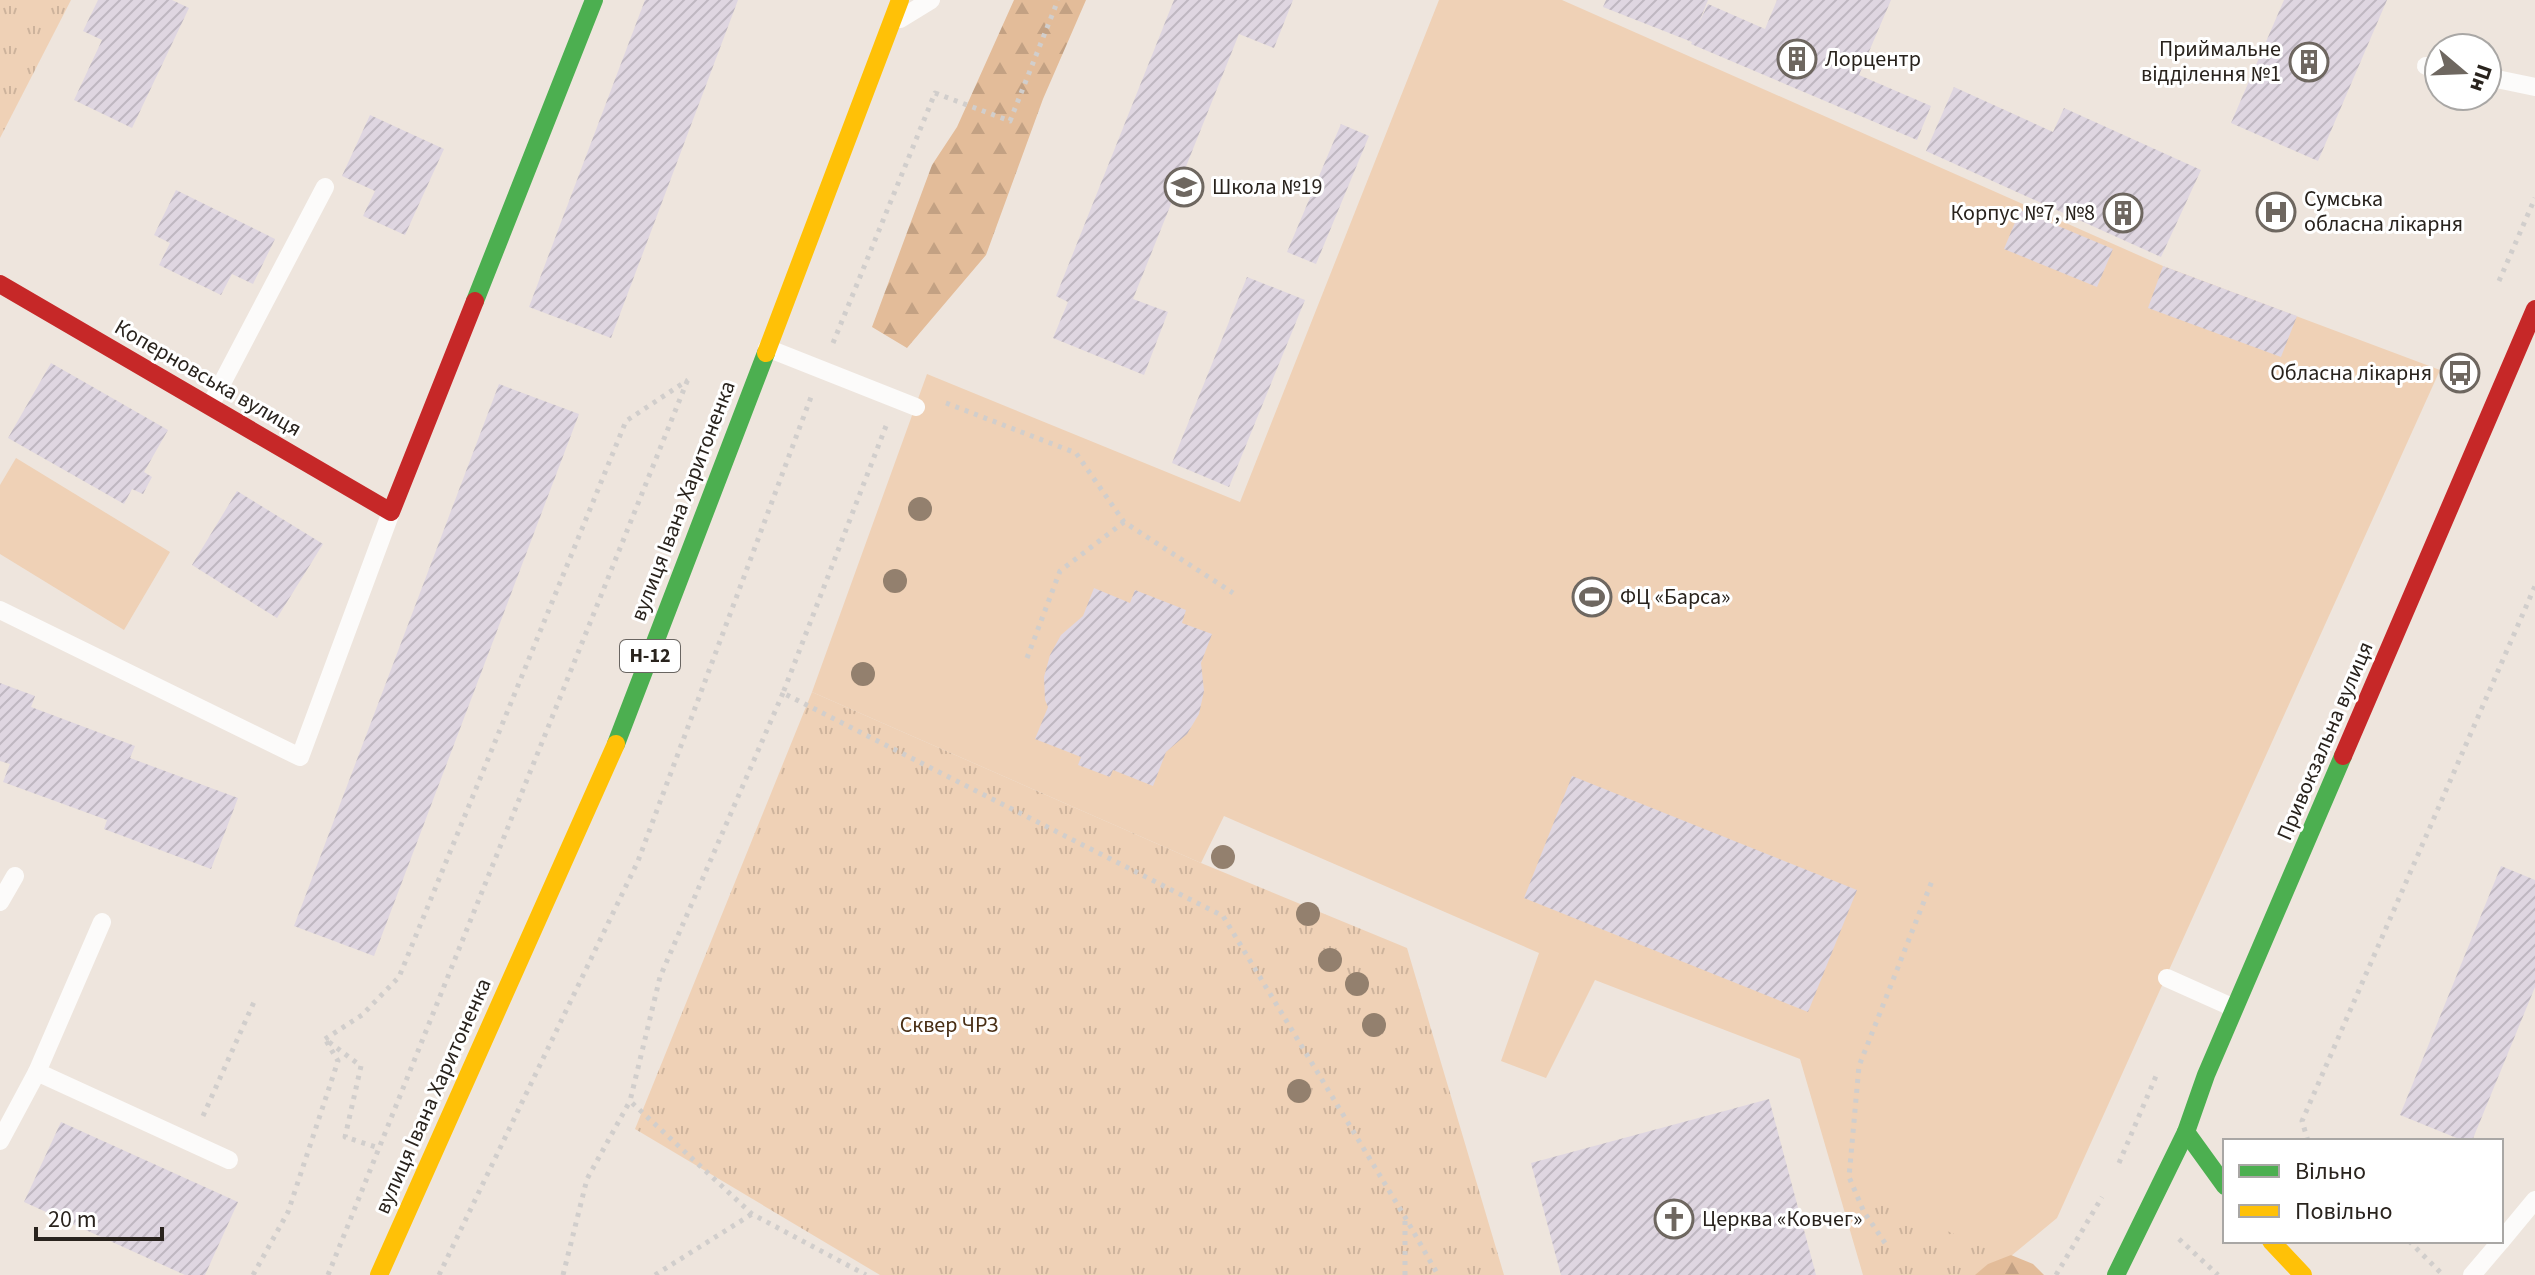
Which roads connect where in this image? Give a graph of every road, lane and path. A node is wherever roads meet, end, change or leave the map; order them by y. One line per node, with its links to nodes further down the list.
1 (594, 0): 16 (main road)
2 (900, 0): 5 (main road, вулиця Івана Харитоненка / Н-12)
3 (931, 0): 5 (lane)
4 (1058, 0): 12 (path)
5 (890, 25): 11 (main road, вулиця Івана Харитоненка / Н-12)
6 (2503, 80): 7 (lane)
7 (2535, 87)
8 (325, 187): 14 (lane)
9 (0, 284): 14 (main road, Коперновська вулиця)
10 (2535, 309): 29 (main road, Привокзальна вулиця)
11 (767, 348): 12 (lane); 50 (main road, вулиця Івана Харитоненка / Н-12)
12 (822, 368): 13 (lane); 51 (path)
13 (897, 399): 15 (lane); 22 (path)
14 (210, 406): 16 (main road, Коперновська вулиця)
15 (916, 407): 17 (path)
16 (391, 512): 20 (lane)
17 (1124, 522): 19 (path); 21 (path)
18 (2535, 586): 34 (path)
19 (1233, 593)
20 (0, 610)
21 (1027, 658)
22 (783, 693): 32 (path); 42 (path)
23 (15, 876): 25 (lane)
24 (1932, 881): 44 (path)
25 (0, 902)
26 (102, 922): 31 (lane)
27 (2167, 978): 29 (lane)
28 (254, 1002): 36 (path)
29 (2237, 1009): 33 (main road, Привокзальна вулиця)
30 (325, 1039): 37 (path); 37 (path); 48 (path)
31 (37, 1072): 35 (lane); 36 (lane)
32 (630, 1101): 41 (path); 52 (path)
33 (2186, 1132): 39 (main road); 57 (main road, Привокзальна вулиця)
34 (2307, 1139)
35 (0, 1141)
36 (191, 1142): 38 (lane)
37 (379, 1148): 49 (path)
38 (229, 1160)
39 (2223, 1183)
40 (2535, 1200): 43 (lane)
41 (752, 1214): 53 (path); 54 (path)
42 (1405, 1217): 55 (path); 56 (path)
43 (2503, 1239)
44 (1885, 1243)
45 (2273, 1243): 58 (main road)
46 (2411, 1243): 59 (path)
47 (2499, 1243): 60 (lane)
48 (253, 1275)
49 (328, 1275)
50 (379, 1275)
51 (439, 1275)
52 (563, 1275)
53 (655, 1275)
54 (866, 1275)
55 (1405, 1275)
56 (1438, 1275)
57 (2116, 1275)
58 (2303, 1275)
59 (2443, 1275)
60 (2472, 1275)

